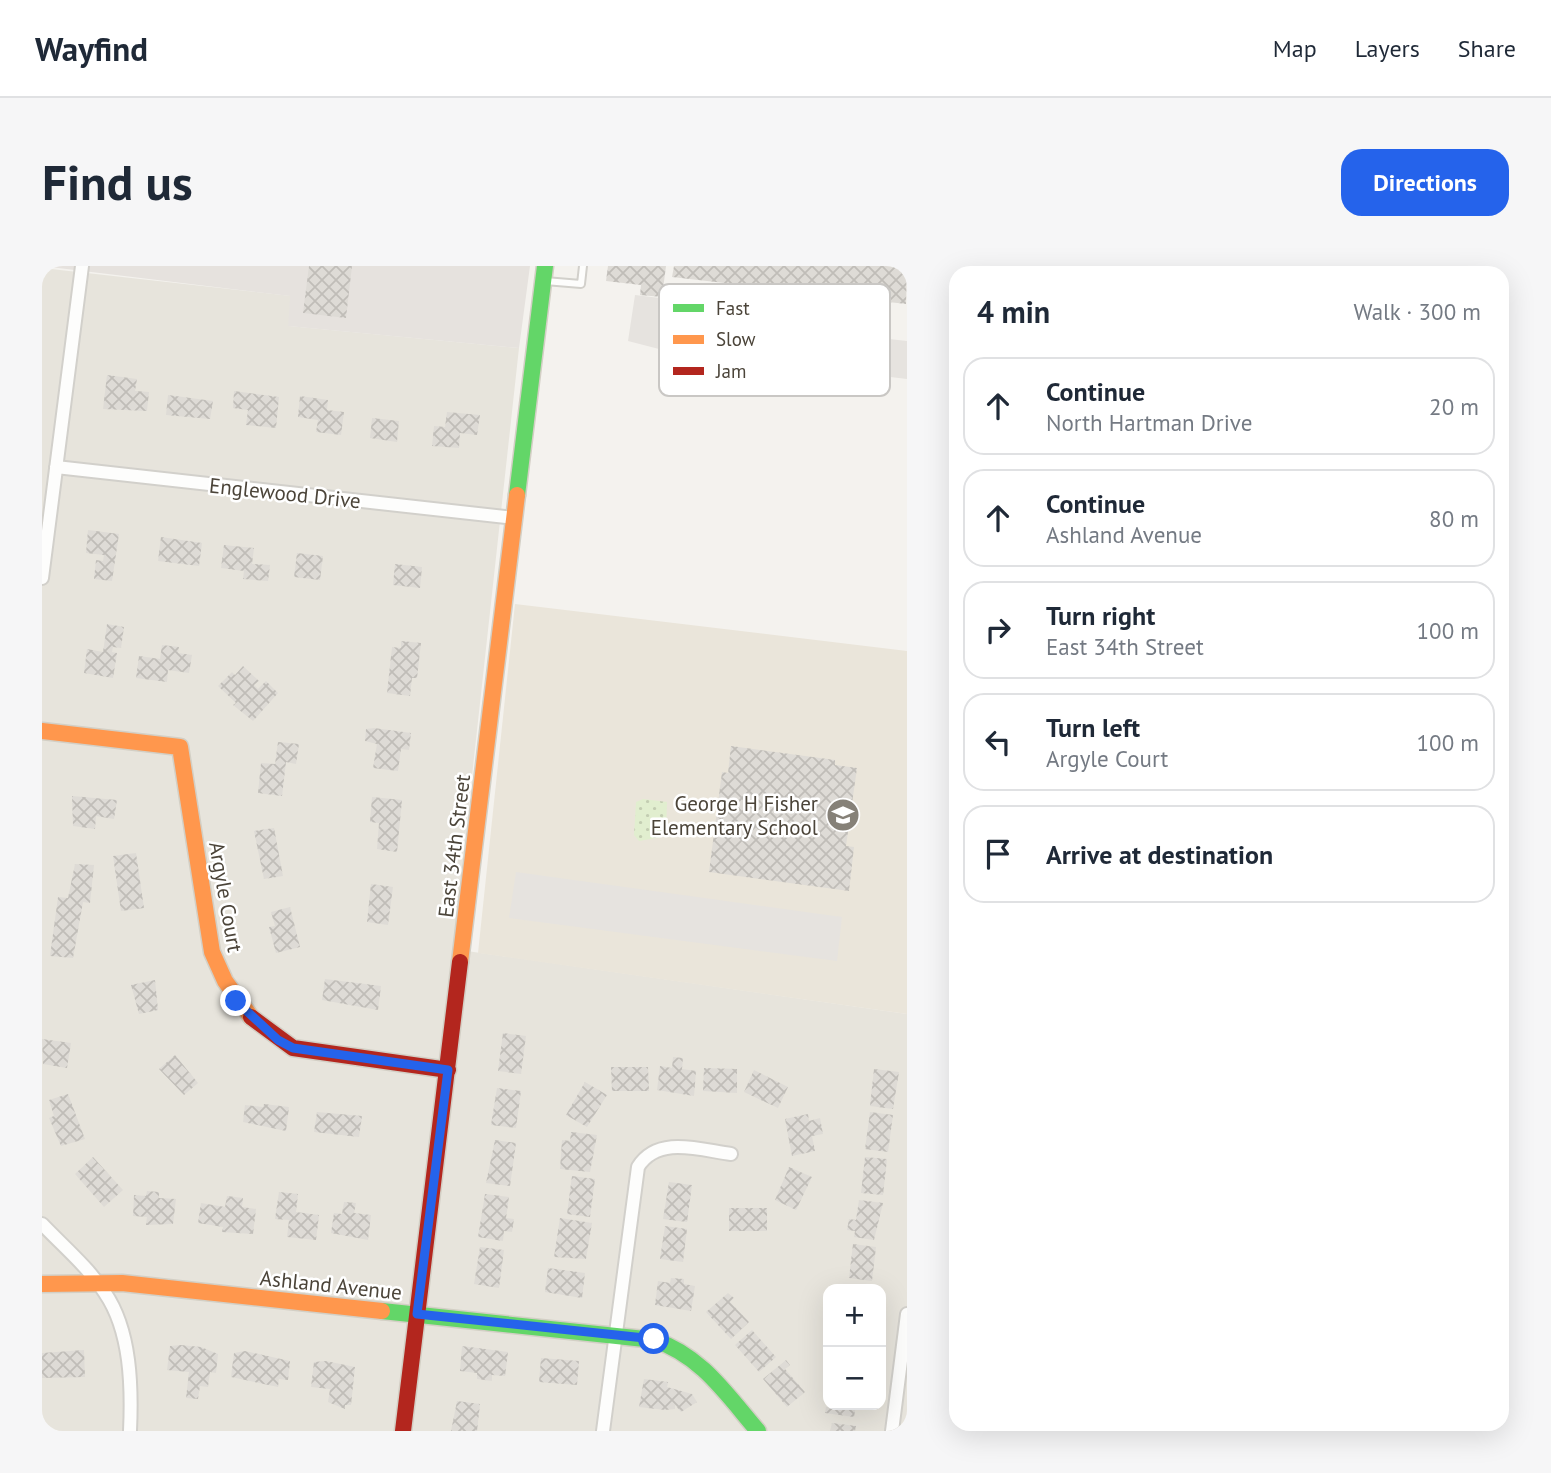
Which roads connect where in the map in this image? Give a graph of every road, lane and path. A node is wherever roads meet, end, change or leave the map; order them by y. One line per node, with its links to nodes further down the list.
1 (82, 266): 4 (street)
2 (583, 266): 3 (lane)
3 (544, 273): 5 (street, East 34th Street)
4 (56, 467): 5 (street, Englewood Drive); 6 (street)
5 (514, 518): 8 (street, East 34th Street)
6 (42, 578)
7 (42, 731): 8 (street, Argyle Court)
8 (448, 1070): 13 (street, East 34th Street)
9 (731, 1154): 15 (street)
10 (42, 1224): 11 (street)
11 (97, 1282): 12 (street, Ashland Avenue); 13 (street, Ashland Avenue); 16 (street)
12 (42, 1284)
13 (417, 1314): 15 (street, Ashland Avenue); 17 (street, East 34th Street)
14 (907, 1314): 20 (street)
15 (615, 1335): 18 (street); 19 (street, Ashland Avenue)
16 (130, 1431)
17 (403, 1431)
18 (603, 1431)
19 (758, 1431)
20 (892, 1431)

